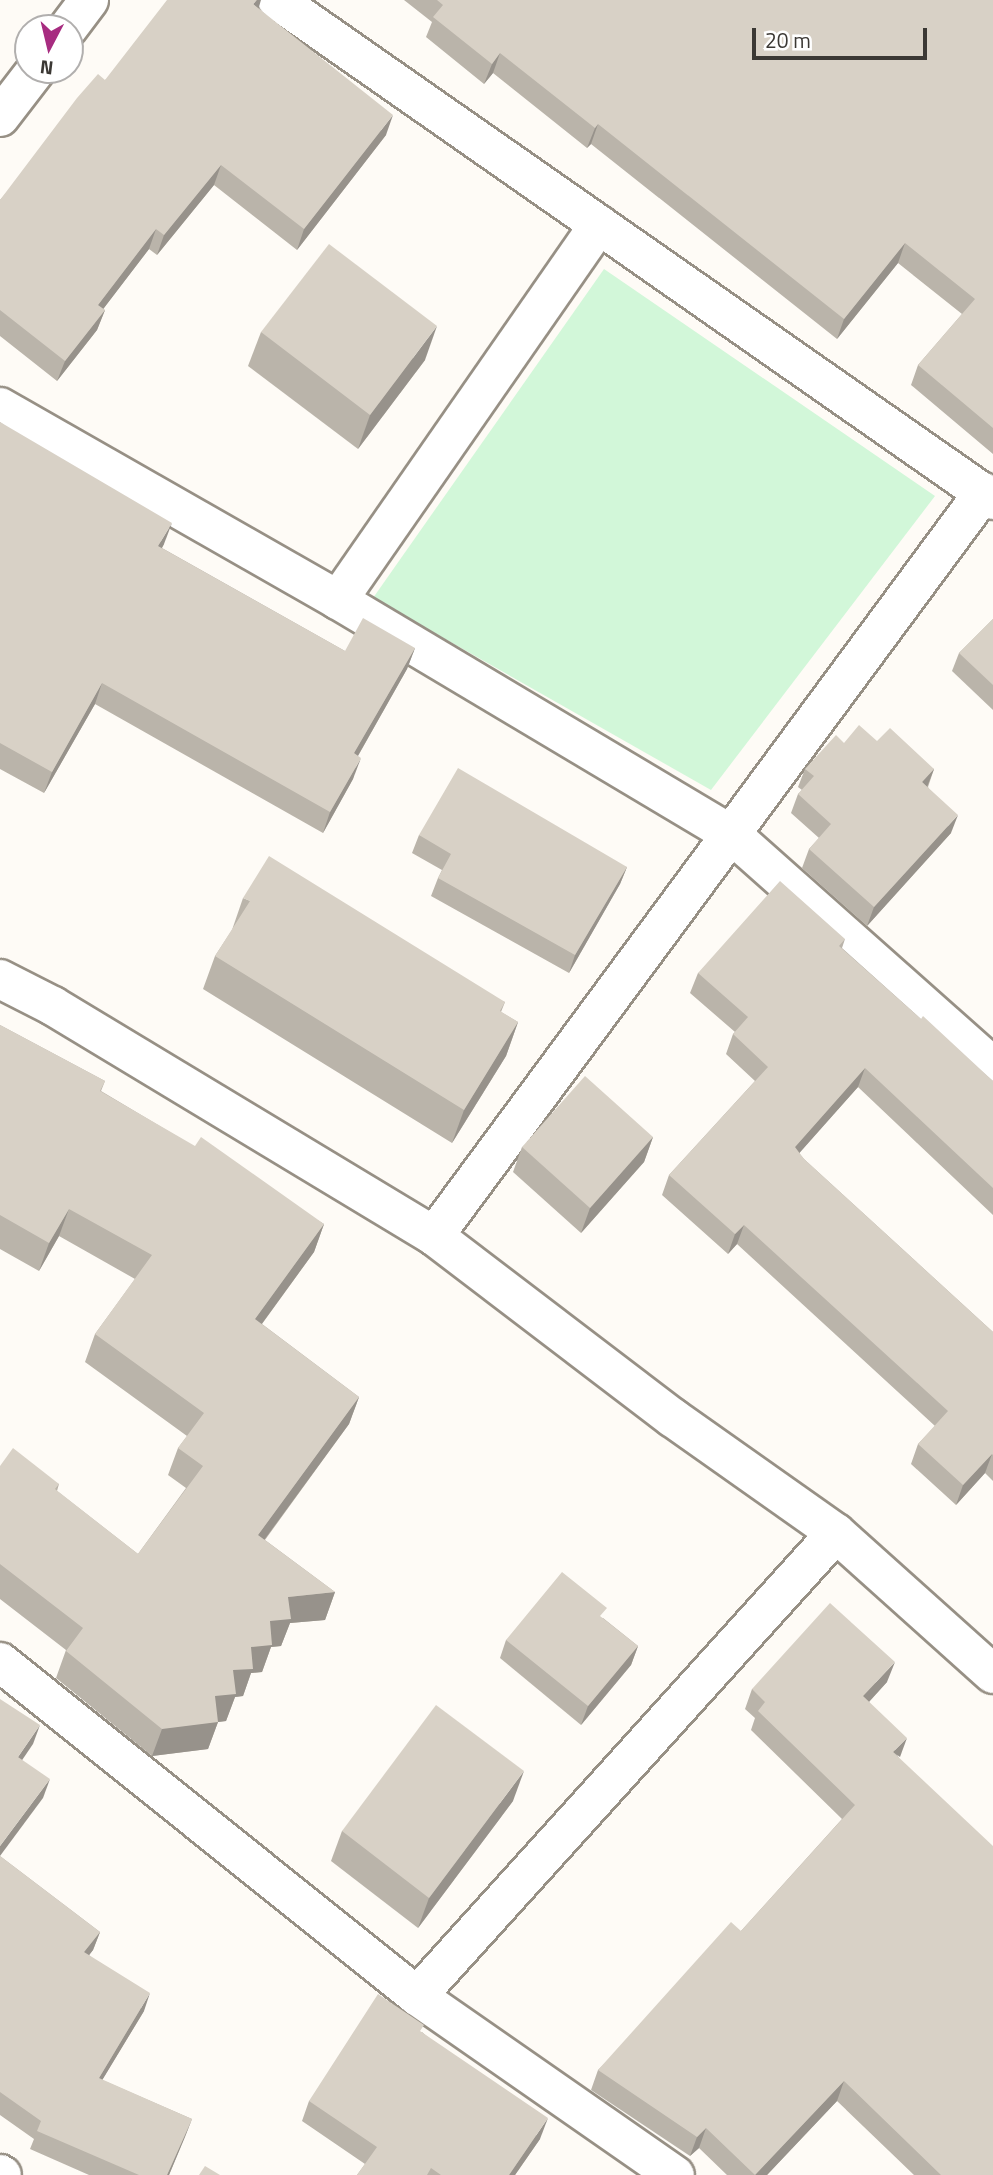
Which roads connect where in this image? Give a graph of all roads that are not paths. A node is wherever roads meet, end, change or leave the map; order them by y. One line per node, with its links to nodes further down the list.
1 (277, 0): 4 (street)
2 (25, 84): 3 (street)
3 (0, 117)
4 (599, 225): 6 (street); 7 (street)
5 (0, 407): 7 (street)
6 (988, 496): 8 (street)
7 (338, 600): 8 (street)
8 (731, 834): 10 (street); 11 (street)
9 (0, 979): 11 (street)
10 (993, 1067)
11 (434, 1236): 12 (street)
12 (836, 1533): 14 (street); 15 (street)
13 (0, 1662): 15 (street)
14 (993, 1674)
15 (417, 1996): 16 (street)
16 (675, 2175)

